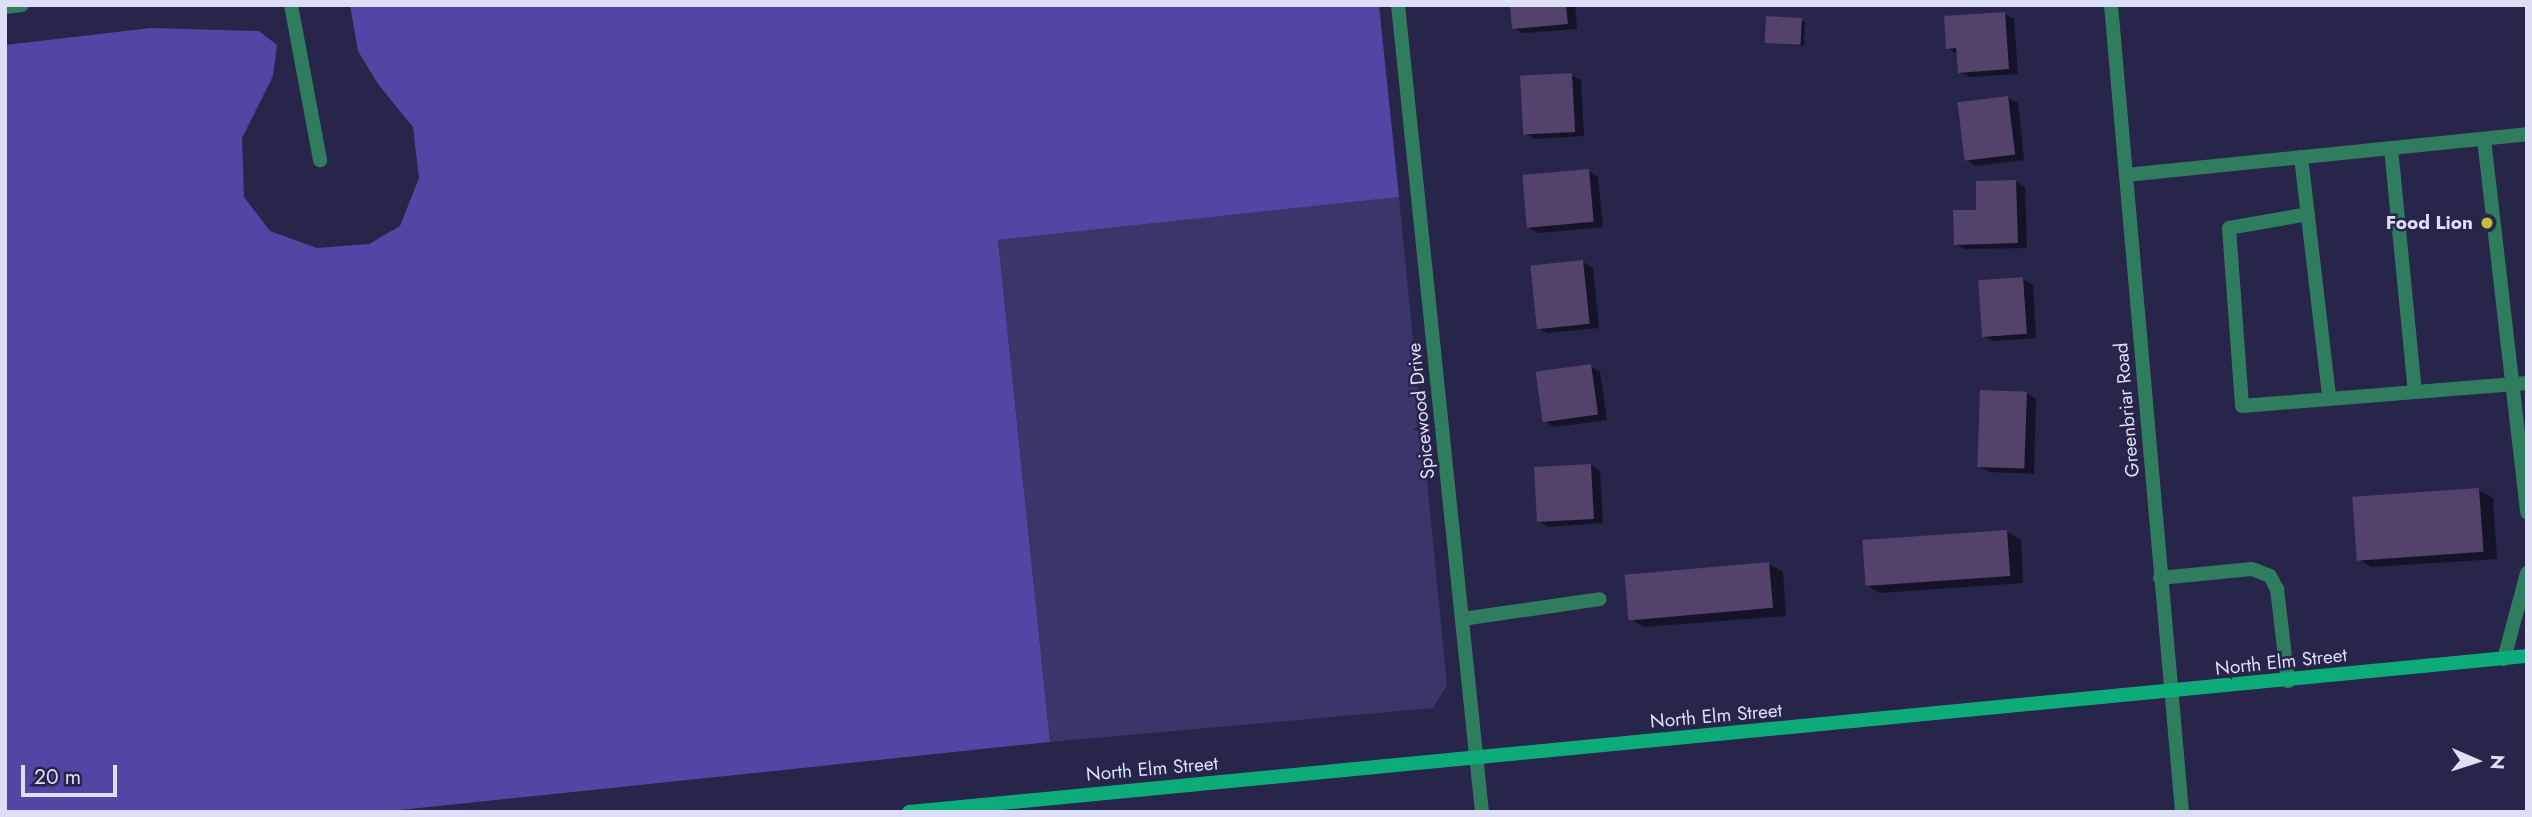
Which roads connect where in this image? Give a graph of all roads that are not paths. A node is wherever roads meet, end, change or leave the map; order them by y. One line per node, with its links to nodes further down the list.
1 (22, 5): 5 (street)
2 (291, 5): 10 (street)
3 (1398, 5): 21 (street, Spicewood Drive)
4 (2111, 5): 11 (street, Greenbriar Road)
5 (5, 7)
6 (2527, 134): 7 (street)
7 (2484, 139): 8 (street); 14 (street)
8 (2391, 148): 9 (street); 15 (street)
9 (2301, 157): 11 (street); 12 (street)
10 (320, 160)
11 (2126, 175): 19 (street, Greenbriar Road)
12 (2308, 214): 16 (street); 16 (street)
13 (2527, 383): 14 (street)
14 (2511, 384): 15 (street); 17 (street)
15 (2415, 391): 16 (street)
16 (2329, 397)
17 (2527, 513)
18 (2527, 573): 23 (street)
19 (2160, 578): 24 (street); 25 (street, Greenbriar Road)
20 (1600, 599): 21 (street)
21 (1462, 619): 26 (street, Spicewood Drive)
22 (2527, 656): 23 (main road, North Elm Street)
23 (2504, 659): 24 (main road, North Elm Street)
24 (2288, 681): 25 (main road, North Elm Street)
25 (2170, 692): 26 (main road, North Elm Street); 29 (street, Greenbriar Road)
26 (1476, 758): 27 (main road, North Elm Street); 28 (street, Spicewood Drive)
27 (909, 812)
28 (1482, 812)
29 (2182, 812)

